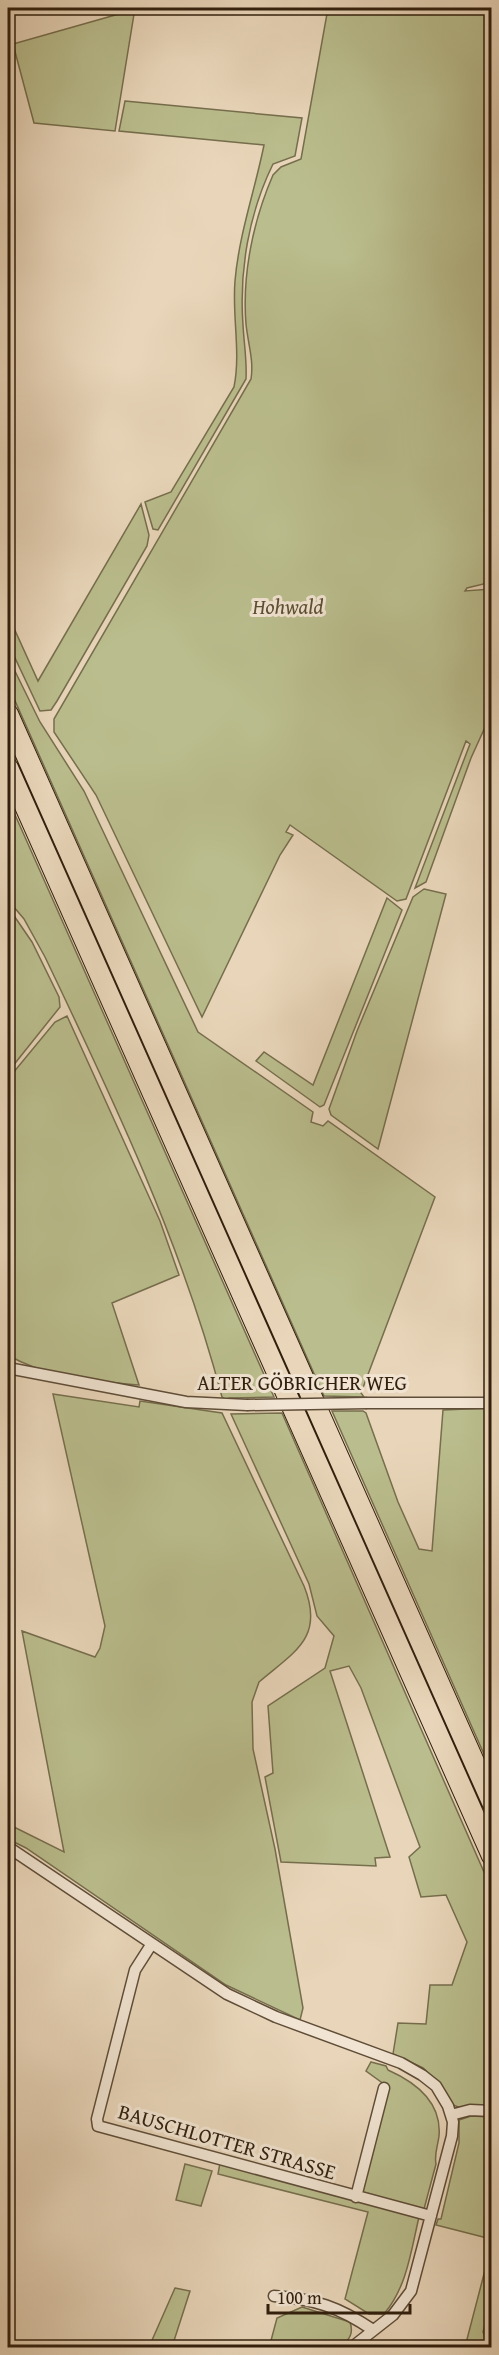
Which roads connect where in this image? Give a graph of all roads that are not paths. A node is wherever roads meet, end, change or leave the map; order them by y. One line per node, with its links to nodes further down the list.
1 (8, 714): 5 (highway)
2 (8, 768): 7 (highway)
3 (8, 1368): 4 (street, ALTER GÖBRICHER WEG, bridge)
4 (492, 1403)
5 (492, 1802)
6 (8, 1847): 8 (street)
7 (492, 1856)
8 (151, 1945): 11 (street); 12 (street, BAUSCHLOTTER STRASSE)
9 (384, 2088): 12 (street, BAUSCHLOTTER STRASSE)
10 (492, 2111): 11 (street)
11 (451, 2115): 13 (street)
12 (356, 2197): 13 (street, BAUSCHLOTTER STRASSE)
13 (431, 2216): 15 (street)
14 (274, 2296): 15 (street)
15 (373, 2330): 16 (street)
16 (351, 2348)

